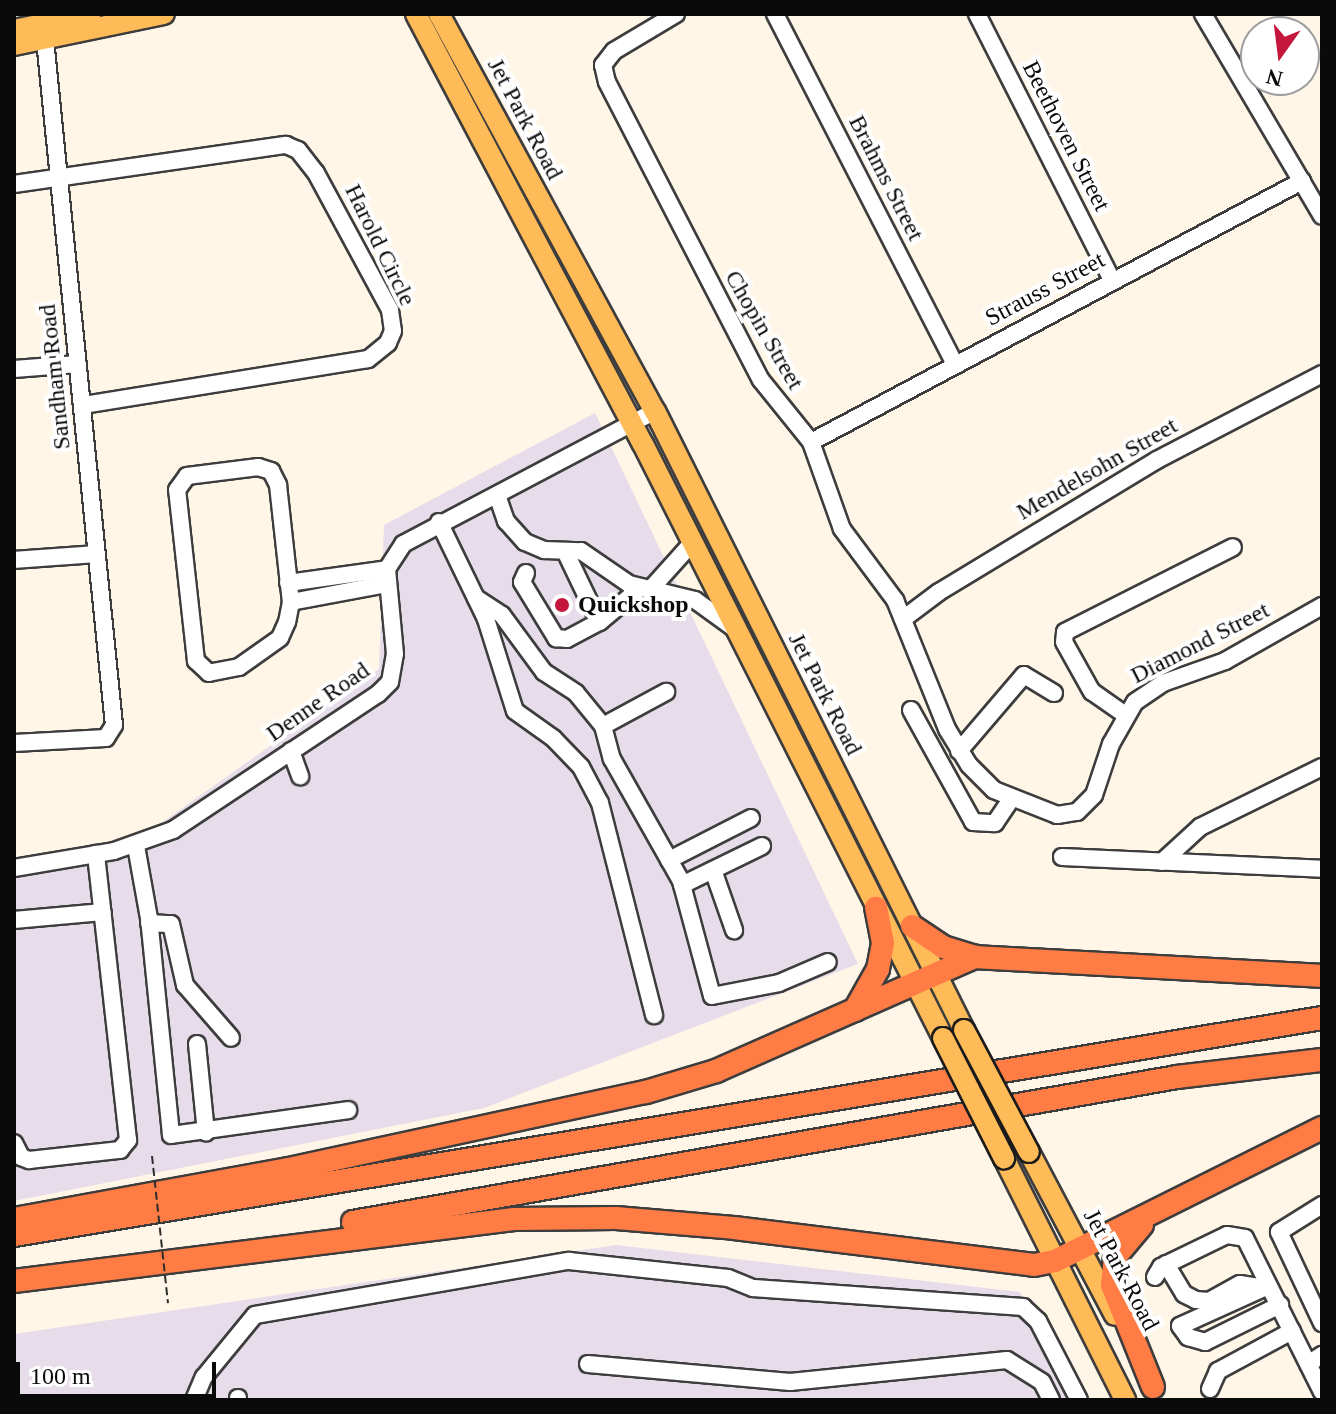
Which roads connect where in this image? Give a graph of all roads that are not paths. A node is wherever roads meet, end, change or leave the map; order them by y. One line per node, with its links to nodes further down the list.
1 (90, 14): 11 (main road)
2 (164, 14): 11 (main road)
3 (401, 14): 13 (main road)
4 (416, 14): 13 (main road, Jet Park Road)
5 (676, 14): 26 (street, Chopin Street)
6 (775, 14): 20 (street, Brahms Street)
7 (977, 14): 18 (street, Beethoven Street)
8 (1203, 14): 15 (street)
9 (440, 15): 24 (main road, Jet Park Road)
10 (14, 30): 11 (main road)
11 (45, 32): 12 (main road); 14 (street, Sandham Road)
12 (14, 45)
13 (445, 67): 25 (main road, Jet Park Road)
14 (59, 181): 16 (street, Harold Circle); 19 (street, Sandham Road); 23 (street, Harold Circle)
15 (1302, 181): 17 (street); 18 (street, Strauss Street)
16 (14, 184)
17 (1322, 216)
18 (1112, 280): 20 (street, Strauss Street)
19 (78, 364): 21 (street); 23 (street, Sandham Road)
20 (955, 364): 26 (street, Strauss Street)
21 (14, 369)
22 (1322, 374): 41 (street, Mendelsohn Street)
23 (83, 405): 32 (street, Sandham Road)
24 (655, 411): 25 (street); 71 (main road, Jet Park Road)
25 (633, 425): 27 (street); 29 (main road, Jet Park Road)
26 (811, 442): 41 (street, Chopin Street)
27 (497, 495): 28 (street); 31 (street)
28 (439, 522): 35 (street); 38 (street)
29 (693, 542): 37 (street); 43 (main road, Jet Park Road)
30 (1233, 547): 47 (street)
31 (565, 551): 37 (street); 42 (street)
32 (96, 554): 33 (street); 49 (street, Sandham Road)
33 (14, 560)
34 (526, 573): 42 (street)
35 (387, 577): 36 (street); 39 (street); 50 (street, Denne Road)
36 (288, 583): 39 (street); 39 (street)
37 (645, 590): 42 (street); 43 (street)
38 (474, 596): 48 (street); 79 (street)
39 (291, 602)
40 (1322, 606): 47 (street, Diamond Street)
41 (903, 619): 51 (street, Chopin Street)
42 (599, 622)
43 (735, 629): 67 (main road, Jet Park Road)
44 (666, 692): 48 (street)
45 (1054, 693): 51 (street)
46 (911, 710): 54 (street)
47 (1124, 714): 55 (street, Diamond Street)
48 (603, 726): 61 (street)
49 (14, 743)
50 (291, 751): 53 (street); 57 (street, Denne Road)
51 (959, 751): 54 (street, Chopin Street)
52 (1322, 767): 62 (street)
53 (300, 776)
54 (1011, 799): 55 (street, Chopin Street)
55 (1068, 815)
56 (751, 818): 61 (street)
57 (136, 846): 59 (street, Denne Road); 70 (street)
58 (762, 846): 65 (street)
59 (96, 854): 63 (street, Denne Road); 68 (street)
60 (1062, 857): 62 (street)
61 (669, 860): 66 (street)
62 (1162, 862): 64 (street)
63 (14, 868)
64 (1322, 869)
65 (713, 870): 66 (street); 72 (street)
66 (682, 885): 74 (street)
67 (876, 908): 77 (main road, Jet Park Road); 78 (highway)
68 (103, 912): 69 (street); 87 (street)
69 (14, 920)
70 (149, 923): 81 (street); 86 (street)
71 (912, 926): 73 (highway); 75 (main road, Jet Park Road)
72 (734, 930)
73 (975, 957): 75 (highway); 76 (highway)
74 (828, 962)
75 (937, 975): 77 (highway); 92 (main road, Jet Park Road, bridge)
76 (1322, 976)
77 (916, 986): 78 (highway); 93 (main road, Jet Park Road, bridge)
78 (854, 1011): 90 (highway)
79 (654, 1015)
80 (1322, 1018): 91 (highway)
81 (231, 1038)
82 (197, 1044): 86 (street)
83 (1322, 1060): 94 (highway)
84 (348, 1110): 86 (street)
85 (1322, 1128): 88 (highway)
86 (206, 1133)
87 (14, 1143)
88 (1176, 1202): 92 (highway); 103 (highway)
89 (1322, 1205): 97 (street)
90 (14, 1219)
91 (14, 1235)
92 (1080, 1248): 93 (highway); 103 (main road, Jet Park Road)
93 (1055, 1261): 94 (highway); 107 (main road, Jet Park Road)
94 (14, 1278)
95 (1267, 1288): 95 (street); 96 (street); 96 (street)
96 (1280, 1305): 98 (street)
97 (1322, 1323)
98 (1292, 1331): 99 (street); 101 (street)
99 (1315, 1360): 102 (street)
100 (588, 1364): 105 (street)
101 (1210, 1389)
102 (1322, 1392)
103 (1156, 1394)
104 (194, 1400): 106 (street)
105 (1051, 1400)
106 (1079, 1400)
107 (1125, 1400)

